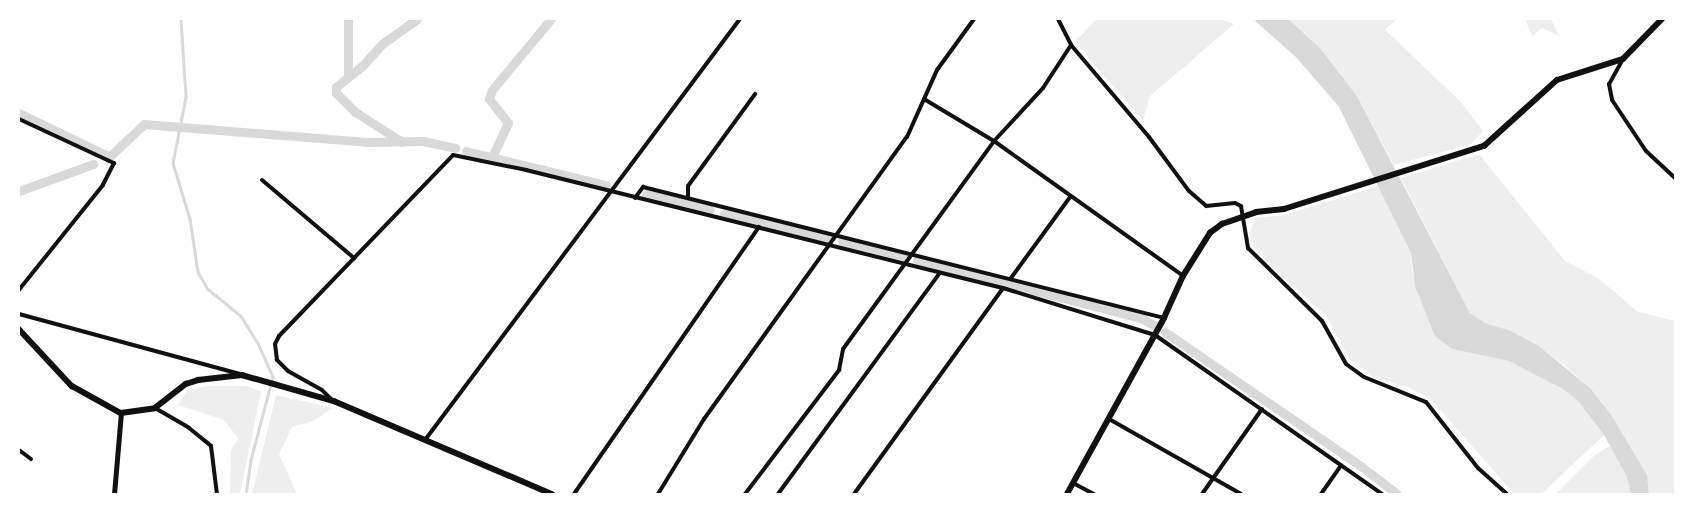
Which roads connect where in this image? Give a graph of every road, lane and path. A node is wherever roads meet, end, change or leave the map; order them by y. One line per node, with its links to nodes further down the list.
1 (740, 19): 13 (street)
2 (974, 19): 8 (street)
3 (1058, 19): 5 (street)
4 (1662, 19): 6 (main road)
5 (1071, 45): 10 (street); 17 (street)
6 (1623, 59): 11 (street); 17 (main road)
7 (755, 94): 16 (street)
8 (924, 99): 10 (street); 19 (street)
9 (19, 120): 28 (street)
10 (994, 141): 14 (street); 21 (street)
11 (1675, 178)
12 (262, 180): 22 (street)
13 (612, 192): 15 (street); 22 (street); 39 (street)
14 (1070, 197): 25 (street); 26 (street)
15 (635, 198): 16 (street); 18 (street)
16 (688, 198): 19 (street)
17 (1245, 216): 25 (main road); 45 (street)
18 (759, 227): 20 (street); 49 (street)
19 (837, 236): 20 (street); 21 (street)
20 (829, 244): 23 (street); 50 (street)
21 (912, 255): 23 (street); 26 (street)
22 (354, 258): 34 (street)
23 (906, 264): 24 (street); 51 (street)
24 (940, 273): 27 (street); 52 (street)
25 (1183, 276): 30 (main road)
26 (1011, 278): 30 (street)
27 (1004, 288): 32 (street); 53 (street)
28 (19, 290)
29 (19, 314): 33 (street)
30 (1164, 318): 32 (main road)
31 (19, 329): 37 (main road)
32 (1155, 335): 36 (street); 38 (main road)
33 (242, 375): 34 (main road); 35 (main road)
34 (334, 401): 39 (main road)
35 (155, 408): 37 (main road); 47 (street)
36 (1262, 408): 42 (street); 43 (street)
37 (122, 413): 46 (street)
38 (1109, 419): 43 (street); 44 (main road)
39 (425, 440): 48 (main road)
40 (19, 450): 41 (street)
41 (31, 459)
42 (1341, 464): 58 (street); 59 (street)
43 (1212, 478): 56 (street); 57 (street)
44 (1073, 483): 54 (main road); 55 (street)
45 (1504, 493)
46 (114, 494)
47 (217, 494)
48 (552, 494)
49 (574, 494)
50 (658, 494)
51 (745, 494)
52 (778, 494)
53 (854, 494)
54 (1067, 494)
55 (1094, 494)
56 (1202, 494)
57 (1241, 494)
58 (1321, 494)
59 (1382, 494)

